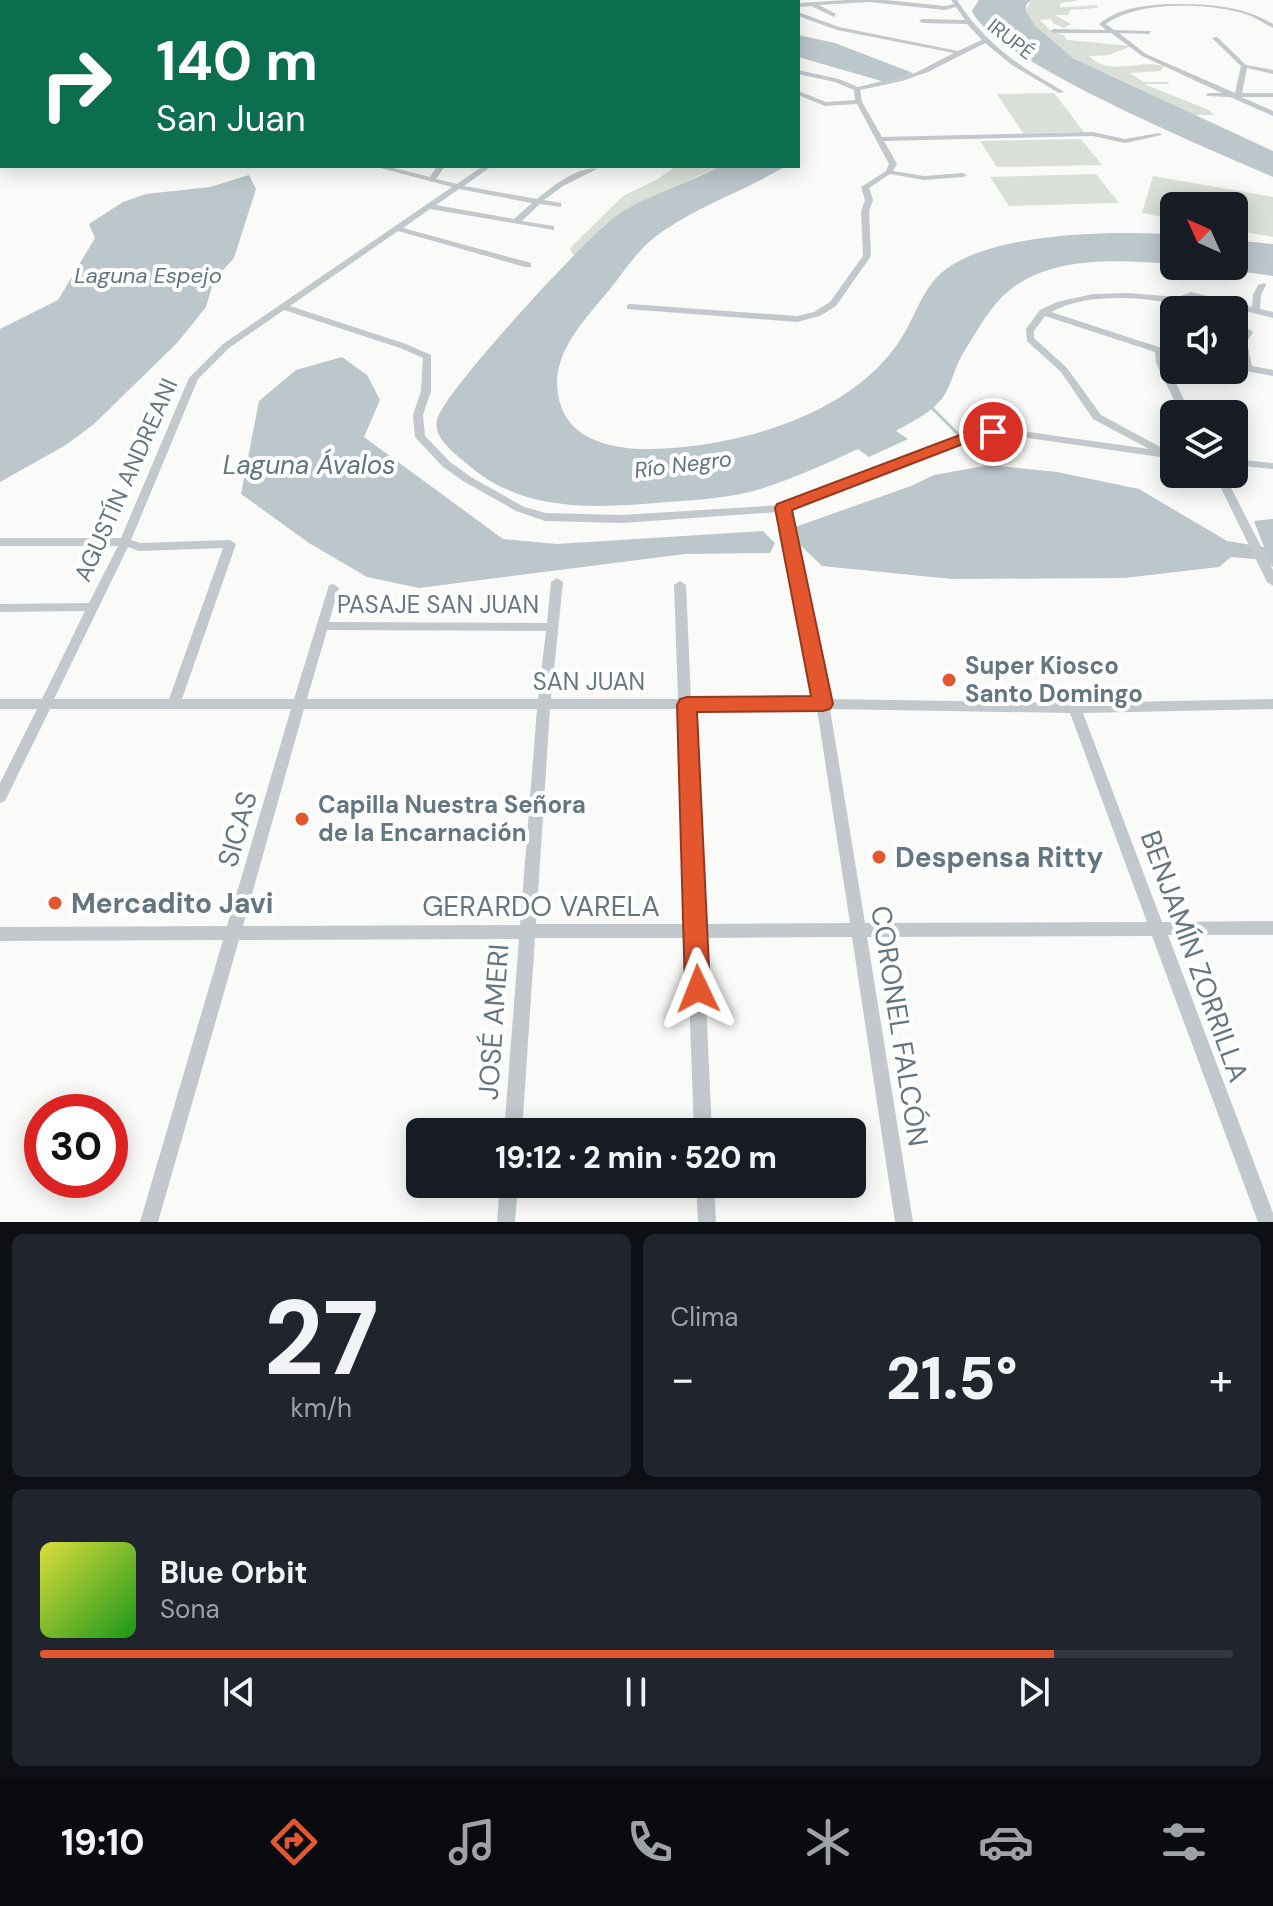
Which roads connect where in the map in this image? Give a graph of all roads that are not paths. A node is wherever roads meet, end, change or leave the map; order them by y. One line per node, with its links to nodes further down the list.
1 (804, 0): 3 (street)
2 (955, 2): 3 (street); 9 (street, IRUPÉ)
3 (812, 4): 4 (street); 6 (street)
4 (800, 5)
5 (800, 15): 17 (street)
6 (834, 15)
7 (922, 21): 8 (street)
8 (941, 21): 9 (street); 11 (street)
9 (967, 22): 16 (street, IRUPÉ)
10 (1273, 26): 13 (street)
11 (947, 31)
12 (1053, 31): 13 (street)
13 (1108, 31): 14 (street); 25 (street)
14 (1149, 32)
15 (1215, 38): 18 (street)
16 (983, 41): 17 (street); 22 (street, IRUPÉ)
17 (956, 52): 21 (street)
18 (1244, 66): 20 (street); 25 (street)
19 (800, 72): 21 (street)
20 (1273, 72)
21 (857, 89): 27 (street)
22 (1061, 92)
23 (800, 94): 27 (street)
24 (1209, 95): 25 (street)
25 (1238, 95): 26 (street); 28 (street)
26 (1273, 95)
27 (859, 102): 32 (street)
28 (1261, 111): 29 (street); 30 (street)
29 (1273, 114)
30 (1273, 124)
31 (1159, 135): 32 (street)
32 (879, 139): 37 (street)
33 (385, 168): 39 (street)
34 (440, 168): 39 (street)
35 (485, 168): 40 (street, AGUSTÍN ANDREANI)
36 (593, 169): 41 (street)
37 (889, 172): 38 (street); 51 (street)
38 (963, 175)
39 (432, 180): 40 (street)
40 (459, 187): 41 (street); 43 (street, AGUSTÍN ANDREANI)
41 (537, 201): 42 (street); 44 (street)
42 (558, 205)
43 (431, 207): 44 (street); 46 (street, AGUSTÍN ANDREANI)
44 (516, 222): 45 (street)
45 (551, 228)
46 (399, 229): 47 (street); 50 (street, AGUSTÍN ANDREANI)
47 (528, 265)
48 (1262, 285): 53 (street)
49 (1160, 299): 54 (street)
50 (284, 307): 65 (street); 67 (street, AGUSTÍN ANDREANI)
51 (630, 307)
52 (1248, 310): 53 (street)
53 (1256, 311): 55 (street)
54 (1043, 312): 56 (street); 60 (street)
55 (1273, 315)
56 (1159, 353): 59 (street)
57 (1248, 368): 58 (street)
58 (1273, 373)
59 (1179, 400)
60 (1160, 450)
61 (1160, 454): 65 (street)
62 (1248, 463): 63 (street)
63 (1273, 466)
64 (1225, 488): 69 (street)
65 (783, 508): 81 (street, CORONEL FALCÓN)
66 (0, 542): 67 (street)
67 (125, 542): 72 (street, AGUSTÍN ANDREANI); 79 (street)
68 (557, 582): 75 (street, JOSÉ AMERI)
69 (1273, 582)
70 (680, 585): 83 (street)
71 (333, 588): 74 (street, SICAS)
72 (94, 607): 73 (street); 78 (street, AGUSTÍN ANDREANI)
73 (0, 608)
74 (322, 626): 75 (street, PASAJE SAN JUAN); 76 (street, SICAS)
75 (553, 627): 80 (street, JOSÉ AMERI)
76 (301, 703): 79 (street, SAN JUAN); 80 (street, SAN JUAN); 91 (street, SICAS)
77 (0, 704): 78 (street, SAN JUAN)
78 (47, 704): 79 (street, SAN JUAN); 85 (street, AGUSTÍN ANDREANI)
79 (174, 704)
80 (544, 704): 83 (street, SAN JUAN); 88 (street, JOSÉ AMERI)
81 (823, 704): 83 (street, SAN JUAN); 84 (street, SAN JUAN); 89 (street, CORONEL FALCÓN)
82 (1273, 704): 84 (street, SAN JUAN)
83 (687, 705): 90 (street)
84 (1075, 708): 87 (street, BENJAMÍN ZORRILLA)
85 (0, 797)
86 (1273, 928): 87 (street, GERARDO VARELA)
87 (1156, 929): 89 (street, GERARDO VARELA); 101 (street, BENJAMÍN ZORRILLA)
88 (528, 931): 90 (street, GERARDO VARELA); 91 (street, GERARDO VARELA); 93 (street, JOSÉ AMERI)
89 (860, 931): 90 (street, GERARDO VARELA); 100 (street, CORONEL FALCÓN)
90 (695, 932): 94 (street)
91 (234, 933): 92 (street, GERARDO VARELA); 97 (street, SICAS)
92 (0, 934)
93 (514, 1118)
94 (702, 1118)
95 (508, 1198): 98 (street)
96 (706, 1198): 99 (street)
97 (149, 1222)
98 (506, 1222)
99 (707, 1222)
100 (904, 1222)
101 (1267, 1222)

